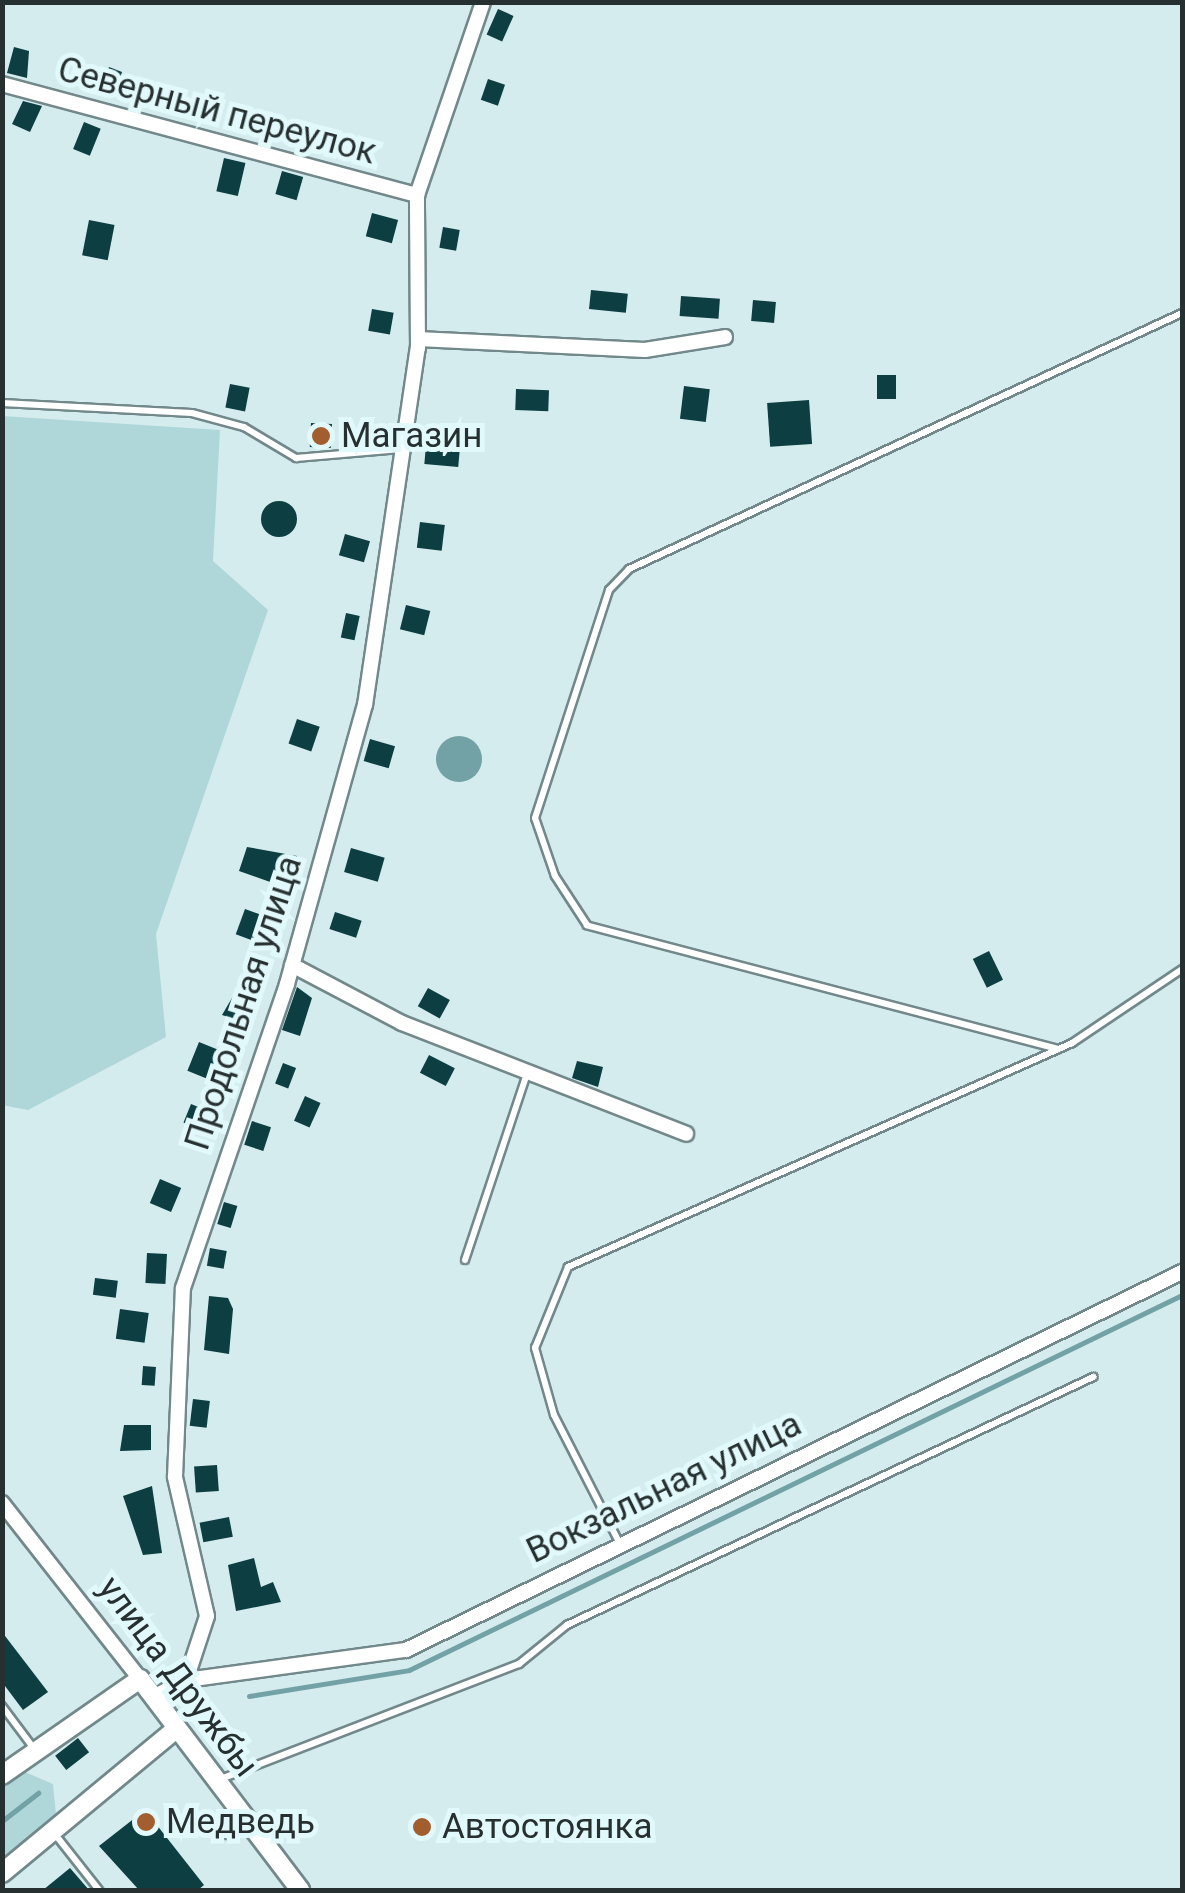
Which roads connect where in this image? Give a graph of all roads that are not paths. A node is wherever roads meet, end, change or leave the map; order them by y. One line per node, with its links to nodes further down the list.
1 (483, 2): 3 (street, Продольная улица)
2 (2, 84): 3 (street, Северный переулок)
3 (417, 195): 6 (street, Продольная улица)
4 (1182, 313): 11 (lane)
5 (725, 338): 6 (street)
6 (418, 339): 8 (street, Продольная улица)
7 (2, 403): 8 (lane)
8 (403, 449): 9 (street, Продольная улица)
9 (292, 966): 12 (street); 20 (street, Продольная улица)
10 (1182, 969): 11 (lane)
11 (1058, 1049): 18 (lane)
12 (528, 1072): 13 (street); 14 (lane)
13 (686, 1134)
14 (466, 1260)
15 (1182, 1272): 18 (street, Вокзальная улица)
16 (1093, 1377): 26 (lane)
17 (2, 1503): 19 (street, улица Дружбы)
18 (621, 1545): 20 (street, Вокзальная улица)
19 (140, 1679): 21 (street, улица Дружбы); 24 (street)
20 (186, 1680): 21 (street, Вокзальная улица)
21 (153, 1696): 23 (street, улица Дружбы)
22 (2, 1706): 24 (lane)
23 (177, 1728): 26 (street, улица Дружбы); 28 (street)
24 (36, 1752): 25 (street)
25 (2, 1775)
26 (216, 1780): 27 (street, улица Дружбы)
27 (246, 1820): 29 (lane); 32 (street, улица Дружбы)
28 (54, 1833): 30 (street); 31 (lane)
29 (227, 1836)
30 (2, 1873)
31 (98, 1890)
32 (300, 1890)

